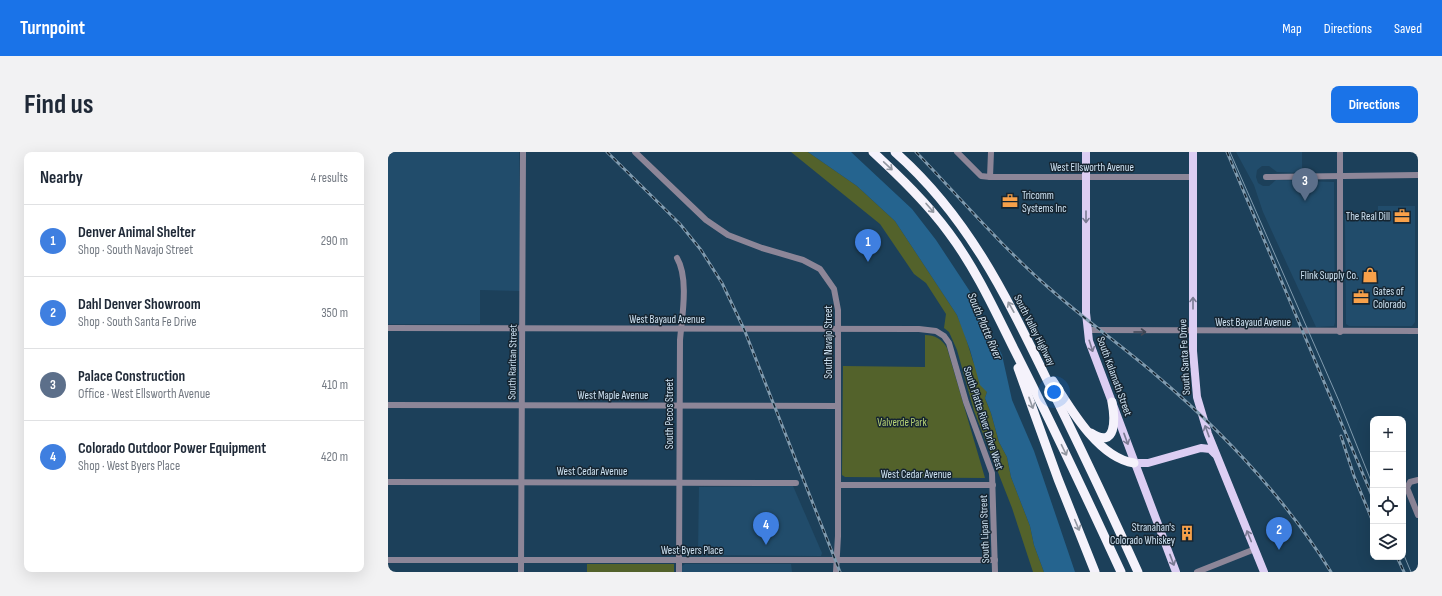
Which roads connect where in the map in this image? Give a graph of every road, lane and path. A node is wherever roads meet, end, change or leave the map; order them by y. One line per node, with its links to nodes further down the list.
1 (524, 152): 19 (street, South Raritan Street)
2 (635, 152): 21 (street, South Navajo Street)
3 (873, 152): 17 (highway, one-way to 17)
4 (895, 152): 27 (highway, South Valley Highway, one-way to 4)
5 (957, 152): 12 (street)
6 (990, 152): 12 (street)
7 (1086, 152): 15 (main road, South Kalamath Street)
8 (1193, 152): 13 (main road, South Santa Fe Drive)
9 (1340, 152): 10 (street)
10 (1340, 176): 11 (street); 14 (street); 25 (street)
11 (1418, 176)
12 (990, 177): 15 (street, West Ellsworth Avenue)
13 (1193, 177): 15 (street, West Ellsworth Avenue); 24 (main road, South Santa Fe Drive, one-way to 13)
14 (1266, 177)
15 (1086, 178): 22 (main road, South Kalamath Street, one-way to 22)
16 (677, 258): 20 (street, South Pecos Street)
17 (996, 315): 55 (highway, one-way to 55); 56 (highway, one-way to 56)
18 (388, 328): 19 (street, West Bayaud Avenue)
19 (522, 328): 20 (street, West Bayaud Avenue); 30 (street, South Raritan Street)
20 (681, 329): 21 (street, West Bayaud Avenue); 31 (street, South Pecos Street)
21 (838, 329): 26 (street, West Bayaud Avenue); 32 (street, South Navajo Street)
22 (1087, 330): 24 (street, West Bayaud Avenue, one-way to 24); 28 (main road, South Kalamath Street, one-way to 28)
23 (1418, 331): 25 (street, West Bayaud Avenue)
24 (1194, 332): 25 (street, West Bayaud Avenue); 34 (main road, South Santa Fe Drive, one-way to 24)
25 (1340, 332)
26 (944, 336): 42 (street, South Platte River Drive West)
27 (1029, 342): 33 (highway); 43 (highway, South Valley Highway)
28 (1112, 402): 33 (highway); 35 (main road, South Kalamath Street, one-way to 35)
29 (388, 405): 30 (street, West Maple Avenue)
30 (520, 405): 31 (street, West Maple Avenue); 38 (street, South Raritan Street)
31 (680, 405): 32 (street, West Maple Avenue); 39 (street, South Pecos Street)
32 (838, 406): 41 (street, South Navajo Street)
33 (1088, 431): 35 (highway)
34 (1216, 454): 35 (main road); 45 (main road, South Santa Fe Drive, one-way to 34)
35 (1134, 463): 59 (main road, South Kalamath Street, one-way to 59)
36 (1418, 480): 44 (street)
37 (388, 482): 38 (street, West Cedar Avenue)
38 (520, 482): 39 (street, West Cedar Avenue); 47 (street, South Raritan Street)
39 (679, 482): 40 (street, West Cedar Avenue); 48 (street, South Pecos Street)
40 (796, 483)
41 (838, 485): 42 (street, West Cedar Avenue); 49 (street, South Navajo Street)
42 (993, 485): 50 (street, South Lipan Street)
43 (1109, 509): 57 (highway, South Valley Highway); 58 (highway)
44 (1418, 515)
45 (1255, 549): 60 (street); 61 (main road, South Santa Fe Drive)
46 (388, 560): 47 (street, West Byers Place)
47 (521, 560): 48 (street, West Byers Place); 51 (street, South Raritan Street)
48 (678, 560): 49 (street, West Byers Place); 52 (street, South Pecos Street)
49 (835, 560): 50 (street, West Byers Place); 53 (street, South Navajo Street)
50 (995, 560): 54 (street, South Lipan Street)
51 (520, 572)
52 (678, 572)
53 (836, 572)
54 (995, 572)
55 (1095, 572)
56 (1120, 572)
57 (1138, 572)
58 (1144, 572)
59 (1176, 572)
60 (1197, 572)
61 (1264, 572)

